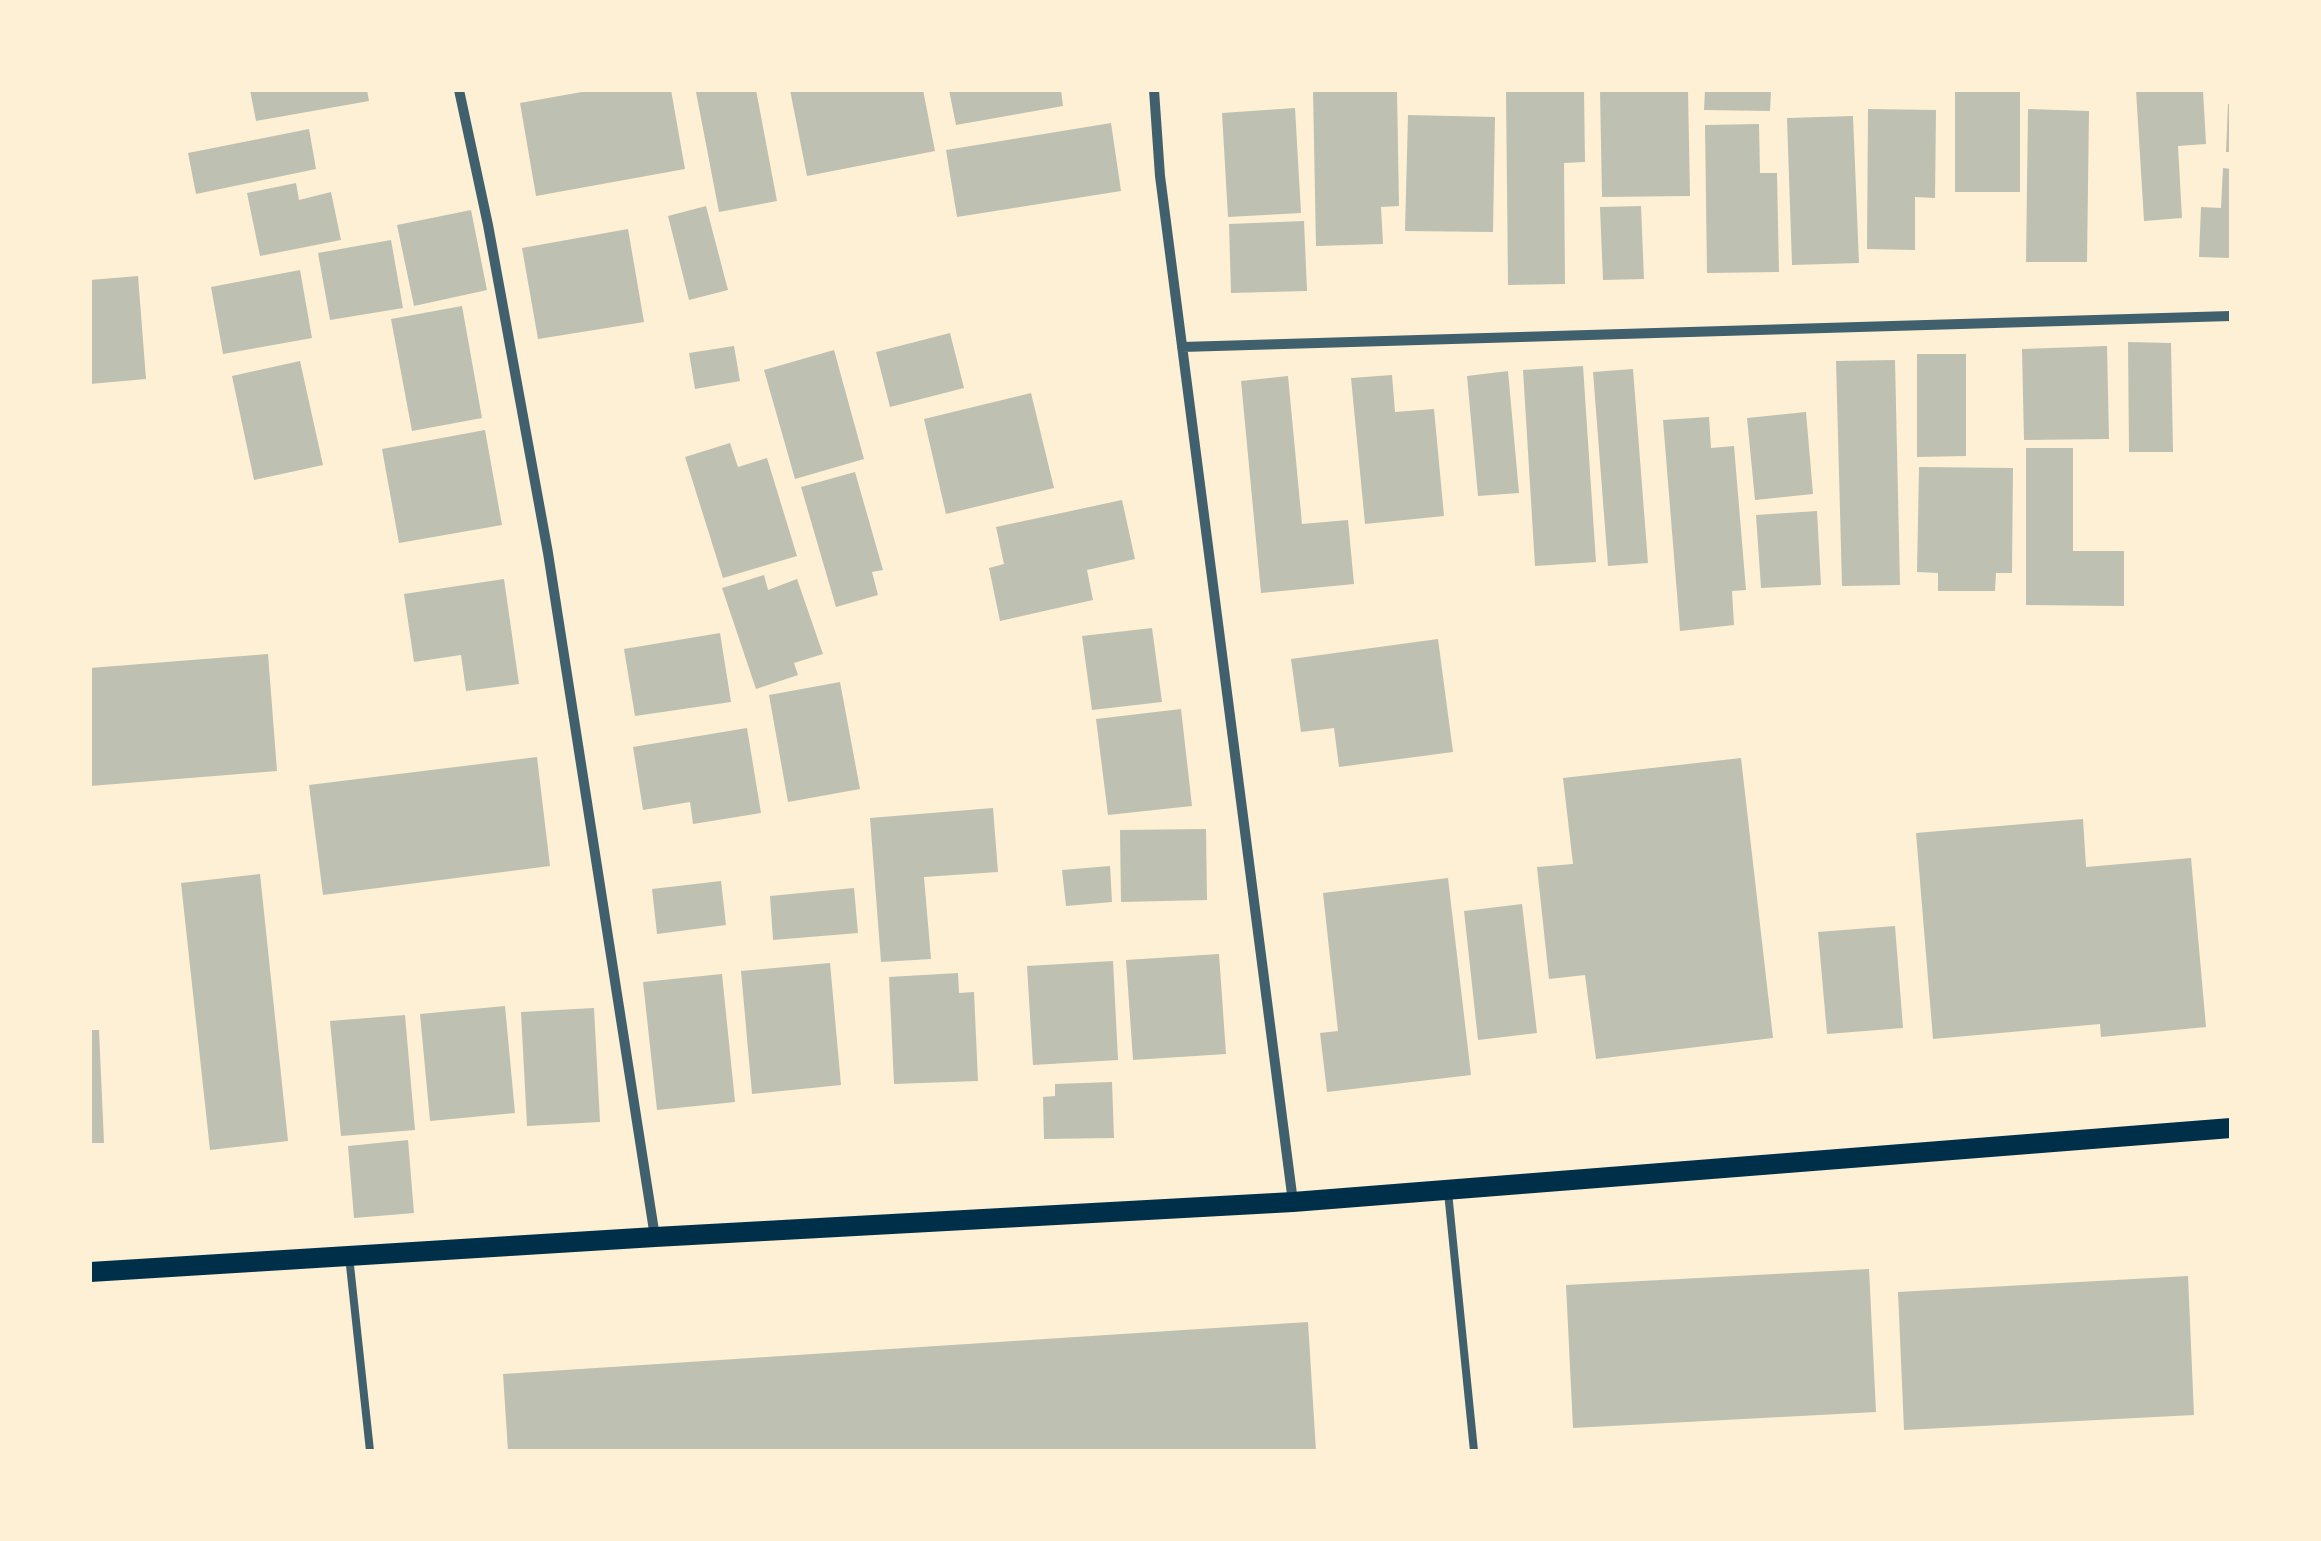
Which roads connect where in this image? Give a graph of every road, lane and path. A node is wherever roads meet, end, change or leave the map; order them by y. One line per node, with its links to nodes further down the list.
1 (459, 90): 8 (street)
2 (1154, 90): 4 (street)
3 (2231, 316): 4 (street)
4 (1182, 347): 7 (street)
5 (2231, 1128): 6 (main road)
6 (1448, 1191): 7 (main road); 12 (lane)
7 (1293, 1202): 8 (main road)
8 (655, 1237): 9 (main road)
9 (350, 1256): 10 (main road); 11 (lane)
10 (90, 1272)
11 (370, 1451)
12 (1474, 1451)

